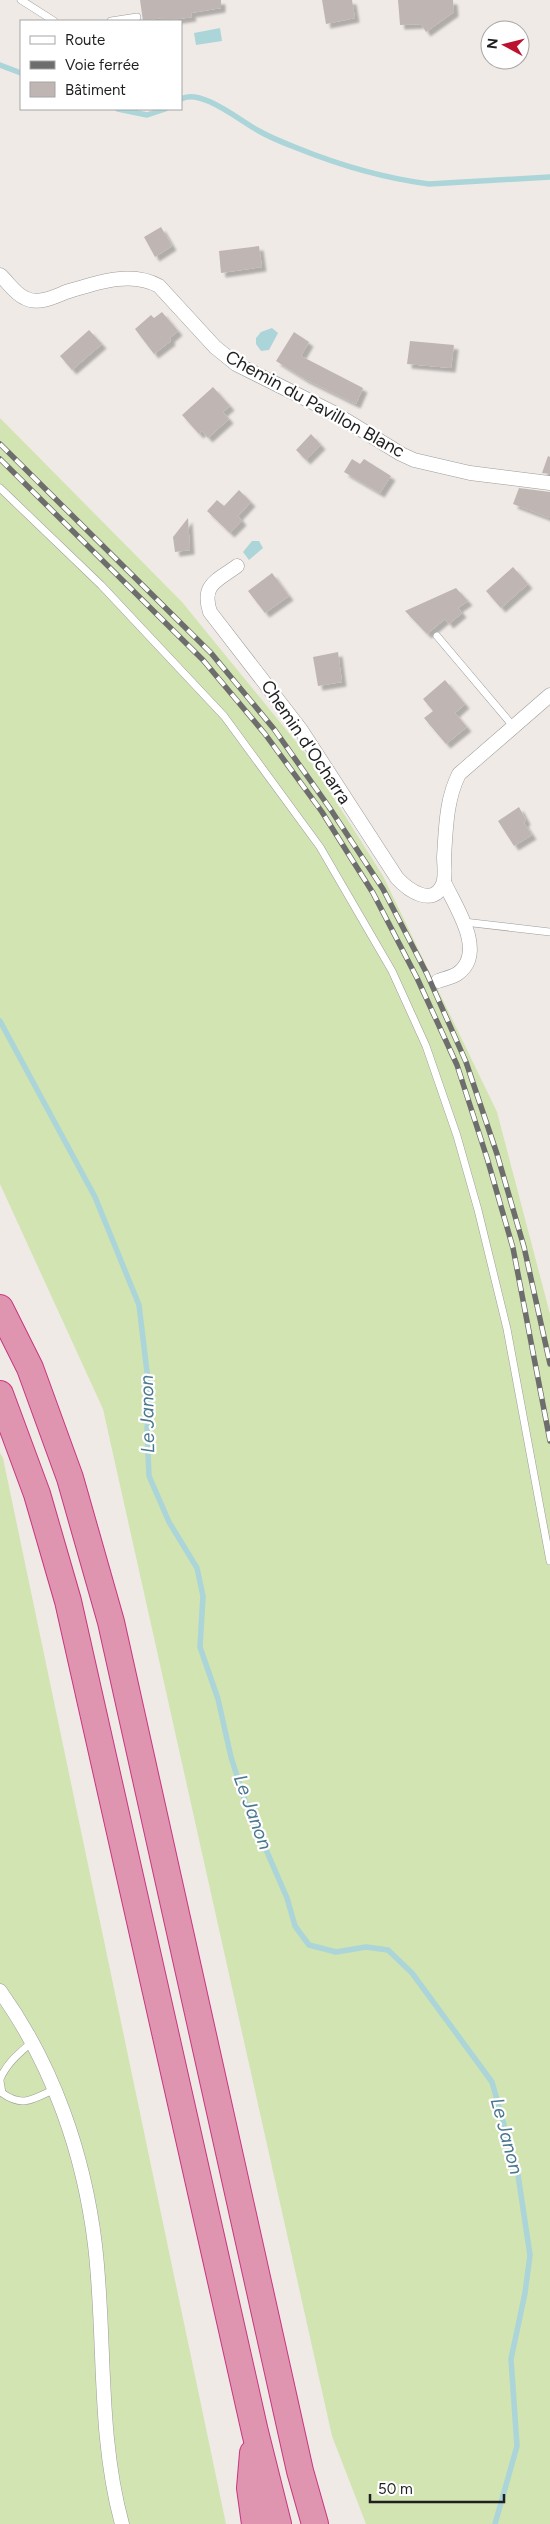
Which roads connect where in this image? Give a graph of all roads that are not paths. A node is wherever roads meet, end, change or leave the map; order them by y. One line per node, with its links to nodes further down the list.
1 (21, 0): 3 (lane)
2 (137, 17): 4 (lane)
3 (52, 20)
4 (118, 20)
5 (0, 275): 6 (street, Chemin du Pavillon Blanc)
6 (550, 483)
7 (0, 488): 18 (lane)
8 (237, 566): 12 (street, Chemin d'Ocharra)
9 (437, 636): 11 (lane)
10 (550, 695): 11 (street)
11 (513, 726): 12 (street)
12 (444, 882): 13 (street)
13 (464, 922): 14 (lane); 15 (street)
14 (550, 932)
15 (438, 981)
16 (0, 1308): 28 (highway)
17 (0, 1394): 24 (highway)
18 (550, 1562)
19 (0, 1991): 20 (street)
20 (32, 2042): 21 (lane); 22 (street)
21 (0, 2080): 23 (lane)
22 (55, 2089): 23 (lane); 25 (street)
23 (1, 2094)
24 (255, 2432): 26 (highway); 27 (highway)
25 (122, 2524)
26 (256, 2524)
27 (278, 2524)
28 (315, 2524)

